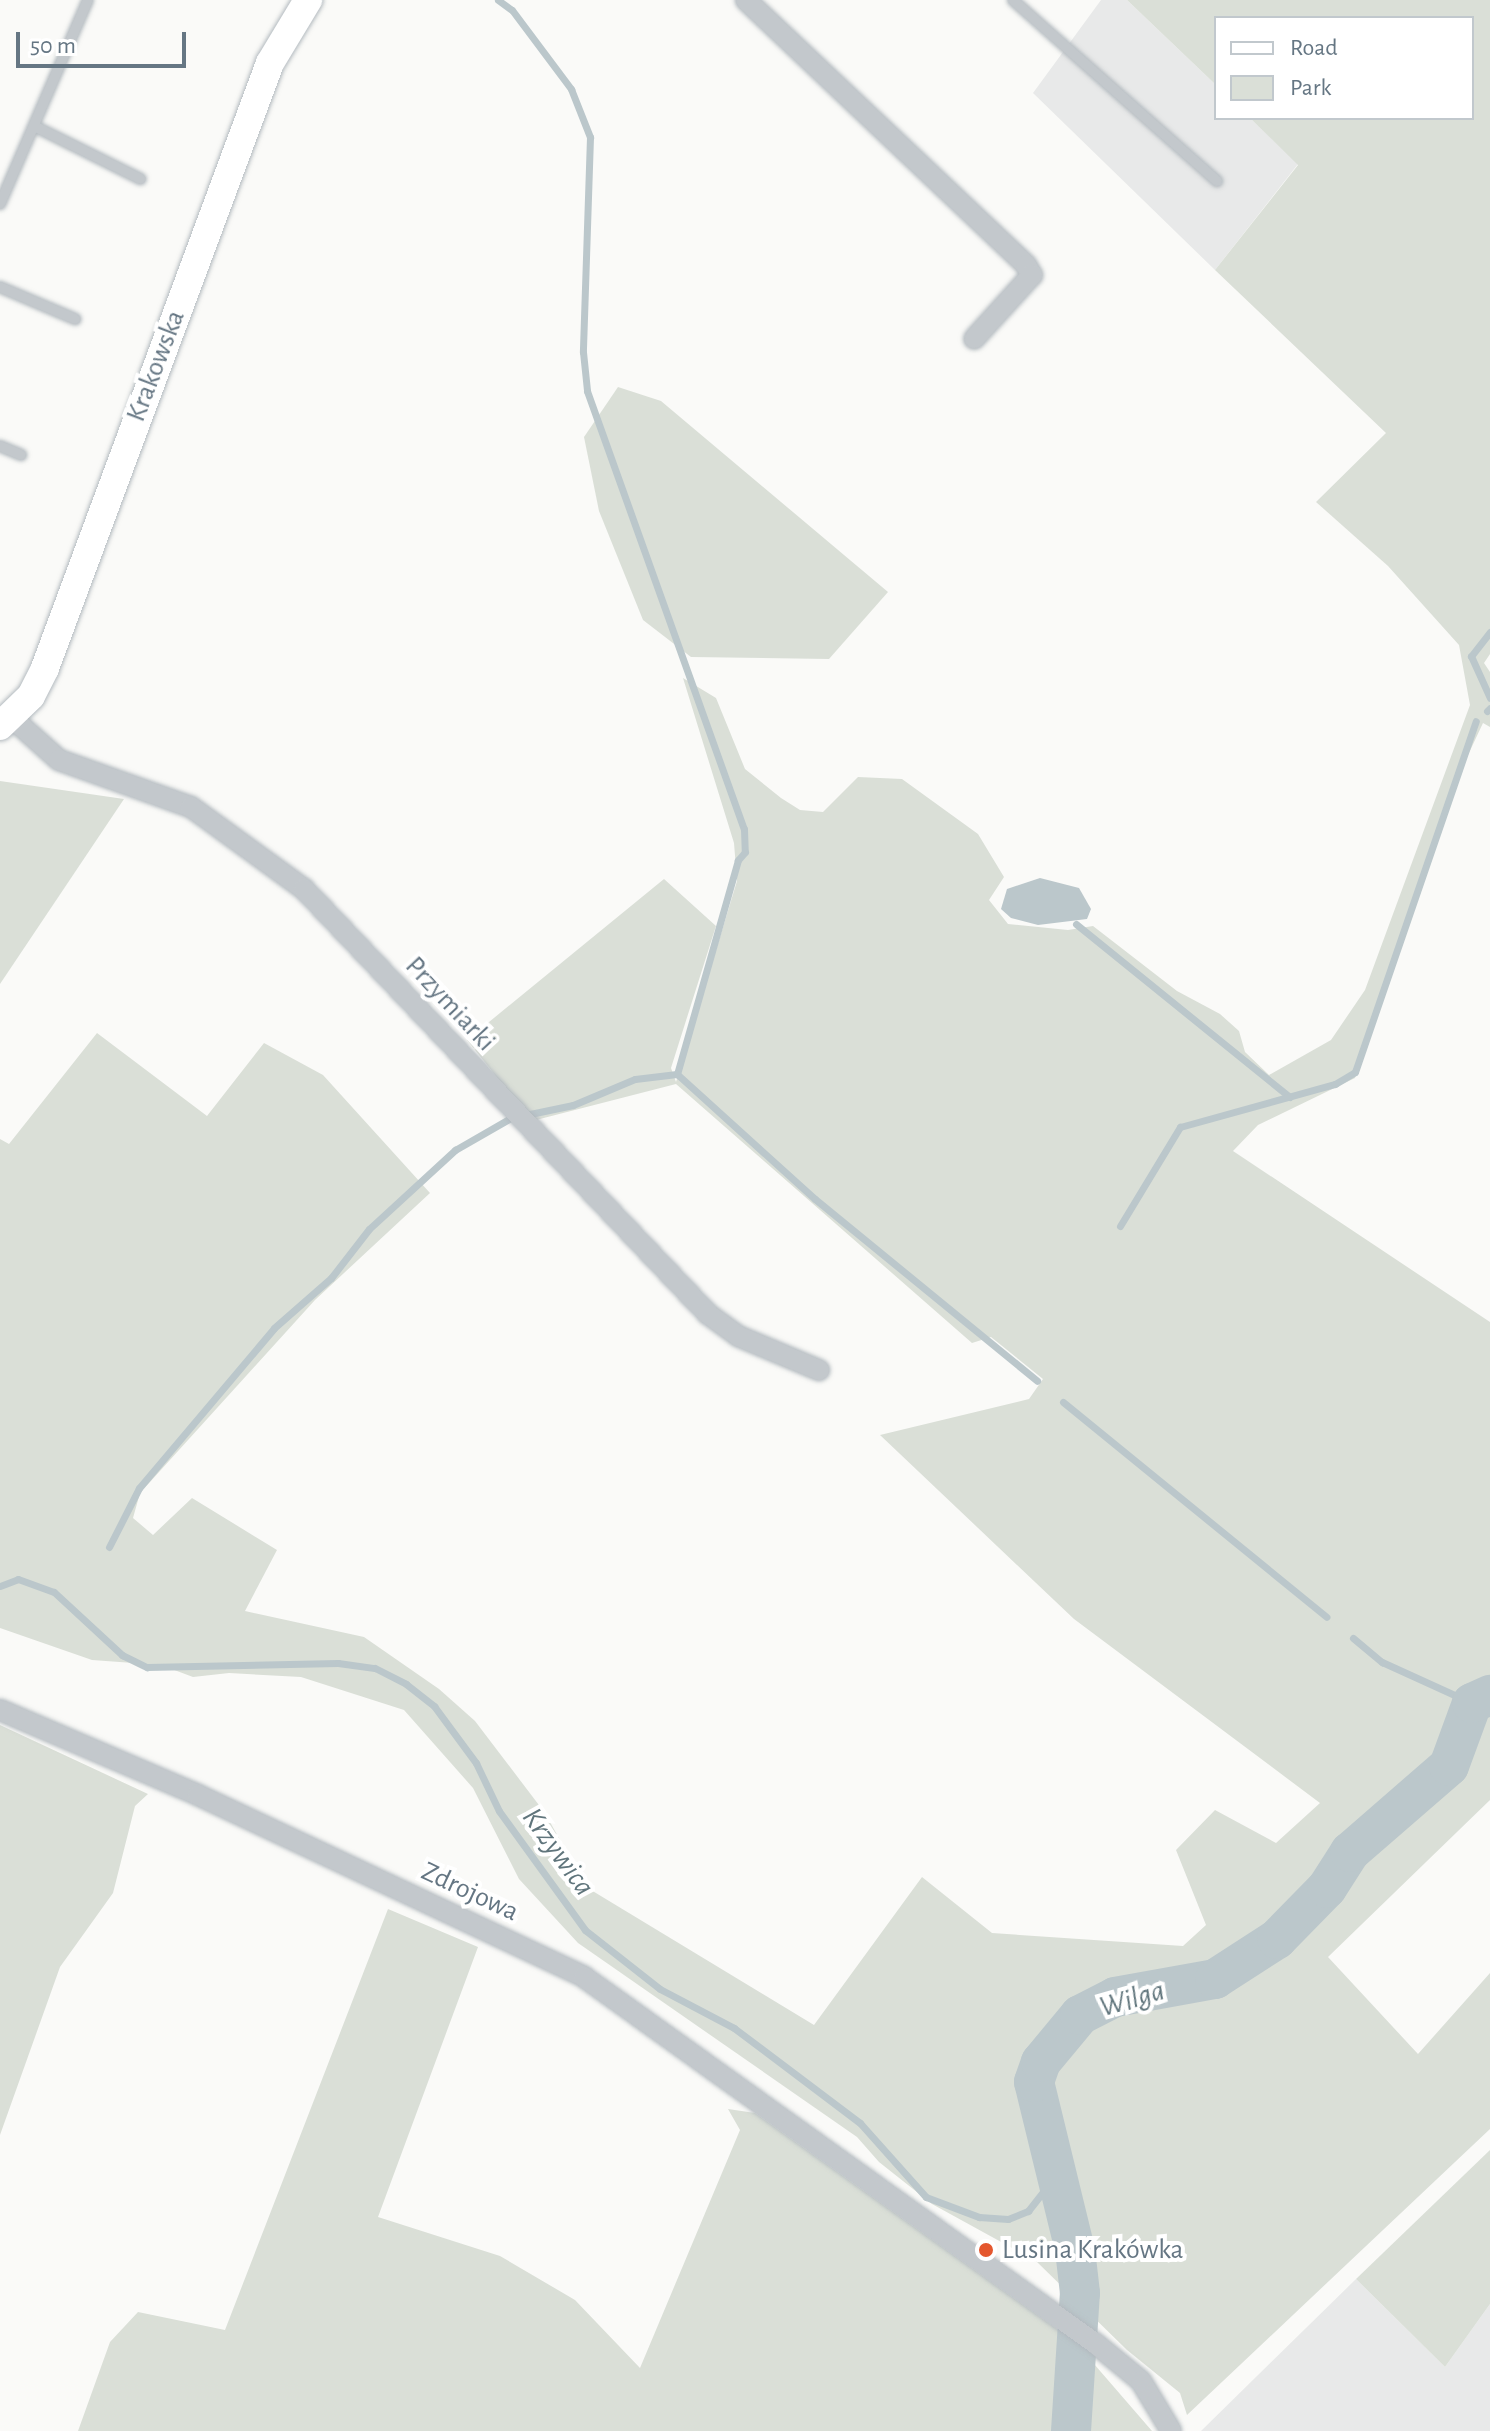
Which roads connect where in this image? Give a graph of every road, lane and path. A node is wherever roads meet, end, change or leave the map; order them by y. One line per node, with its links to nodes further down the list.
1 (88, 0): 5 (lane)
2 (308, 0): 14 (street, Krakowska)
3 (746, 0): 11 (street)
4 (1013, 0): 7 (lane)
5 (34, 126): 6 (lane); 8 (lane)
6 (141, 179)
7 (1217, 181)
8 (0, 204)
9 (0, 287): 10 (lane)
10 (75, 319)
11 (974, 339)
12 (0, 446): 13 (lane)
13 (21, 455)
14 (6, 722): 15 (street, Przymiarki)
15 (819, 1370)
16 (0, 1710): 17 (street, Zdrojowa)
17 (1171, 2431)

